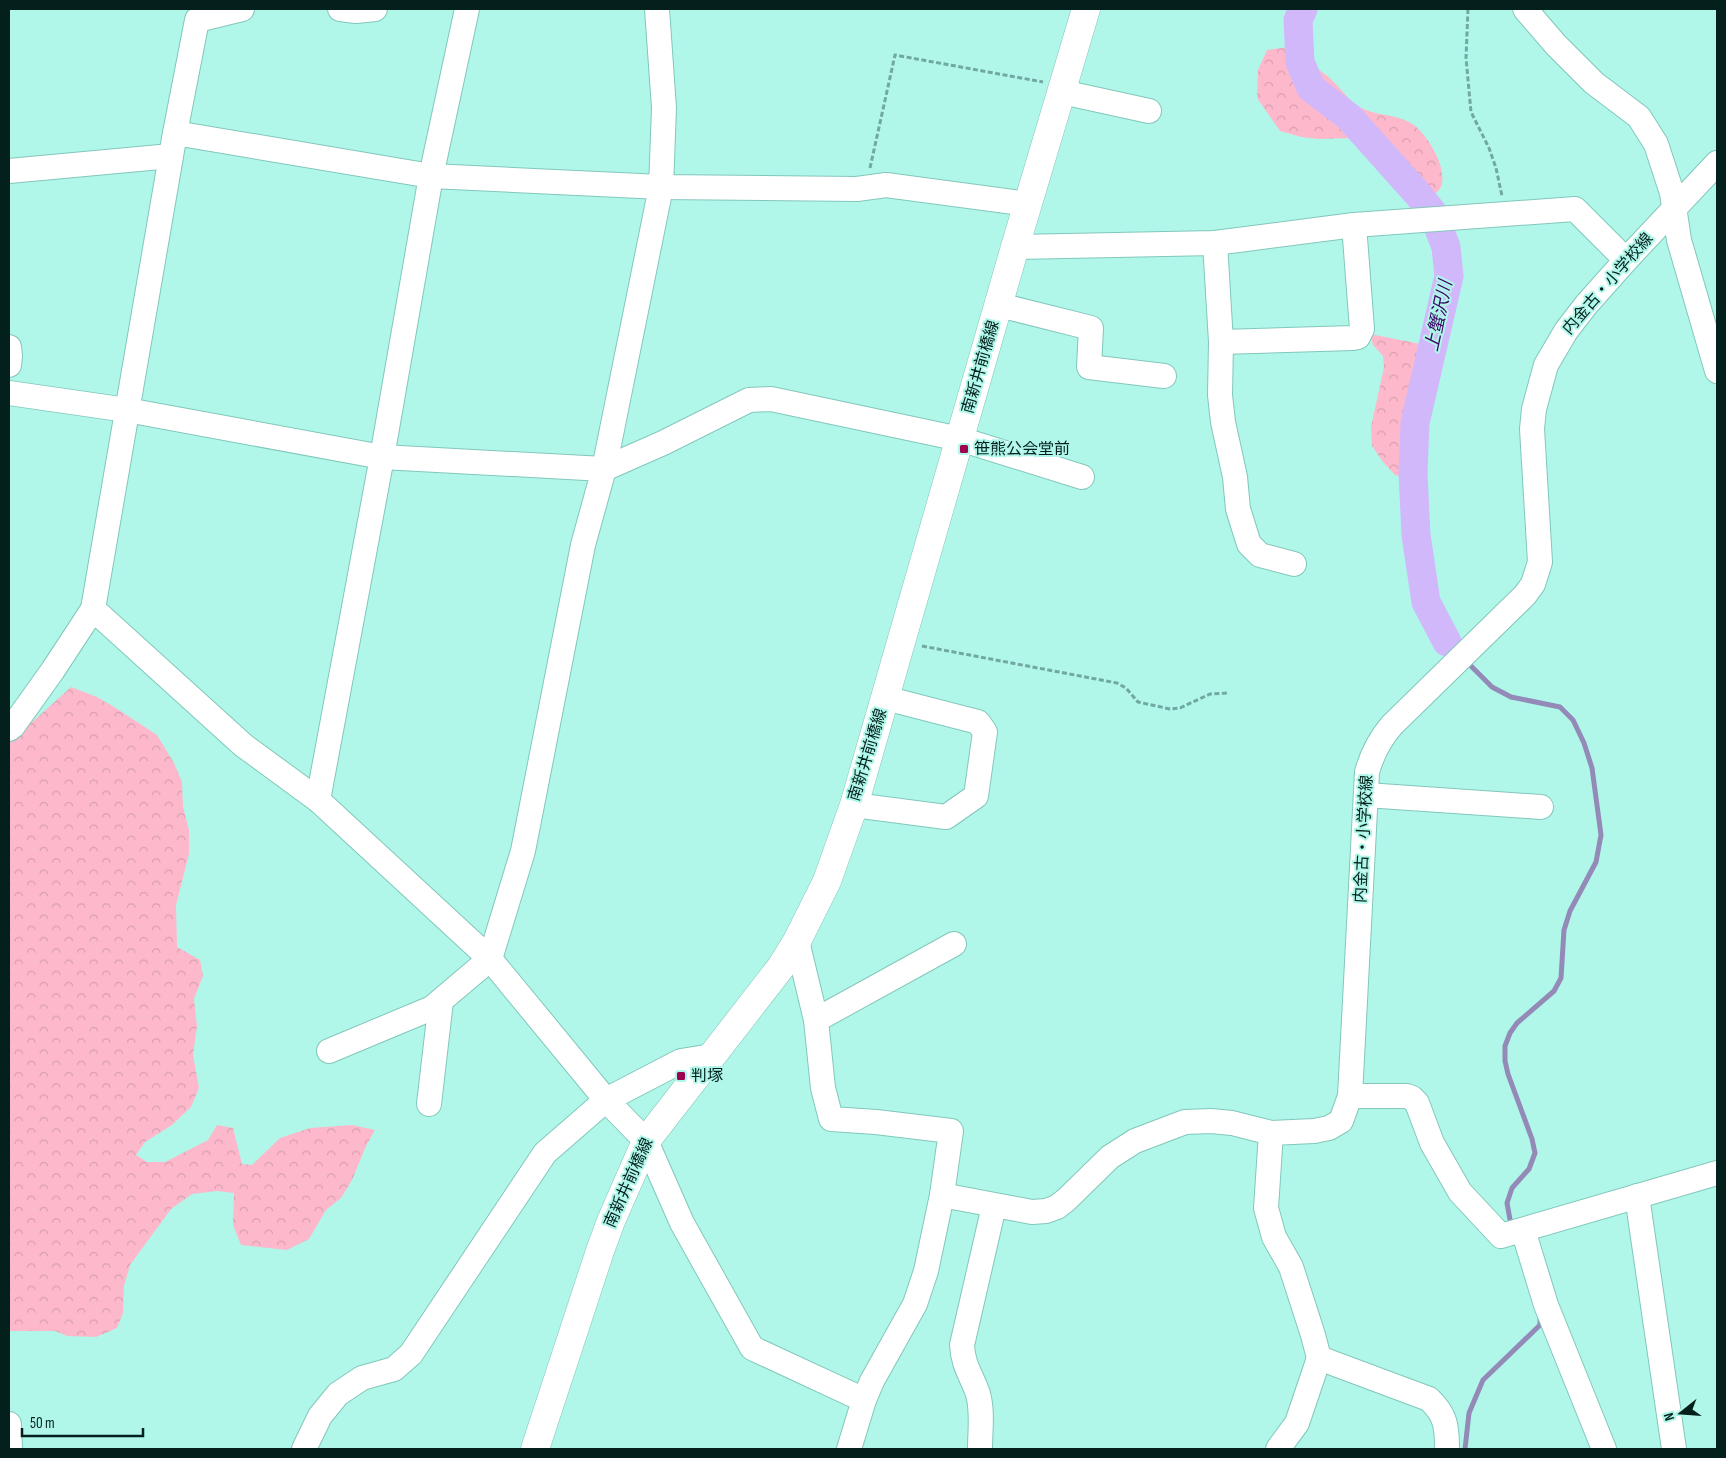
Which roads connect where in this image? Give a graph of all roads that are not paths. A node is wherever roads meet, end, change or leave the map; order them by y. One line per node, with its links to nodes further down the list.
1 (242, 9): 10 (street)
2 (340, 9): 3 (street)
3 (375, 9)
4 (467, 9): 14 (street)
5 (657, 9): 15 (street)
6 (1086, 9): 8 (main road, 南新井前橋線)
7 (1525, 9): 17 (street)
8 (1063, 89): 9 (street); 16 (main road, 南新井前橋線)
9 (1149, 111)
10 (175, 133): 11 (street); 14 (street)
11 (171, 156): 13 (street); 29 (street)
12 (1717, 164): 17 (street, 内金古・小学校線)
13 (9, 171)
14 (430, 176): 15 (street); 31 (street)
15 (660, 187): 16 (street); 32 (street)
16 (1029, 204): 20 (main road, 南新井前橋線)
17 (1673, 210): 21 (street, 内金古・小学校線); 26 (street)
18 (1354, 225): 19 (street); 21 (street); 23 (street)
19 (1215, 243): 20 (street); 23 (street)
20 (1015, 247): 22 (main road, 南新井前橋線)
21 (1626, 260): 38 (street, 内金古・小学校線)
22 (999, 305): 27 (street); 30 (main road, 南新井前橋線)
23 (1221, 342): 34 (street)
24 (9, 347): 25 (street)
25 (9, 365)
26 (1717, 371)
27 (1164, 376)
28 (9, 393): 29 (street)
29 (127, 410): 31 (street); 35 (street)
30 (960, 439): 32 (street); 33 (street); 36 (main road, 南新井前橋線)
31 (382, 457): 32 (street); 39 (street)
32 (604, 469): 44 (street)
33 (1082, 477)
34 (1294, 564)
35 (93, 609): 37 (street); 39 (street)
36 (885, 698): 40 (main road, 南新井前橋線); 40 (street)
37 (9, 729)
38 (1366, 795): 41 (street); 49 (street, 内金古・小学校線)
39 (318, 800): 44 (street)
40 (854, 805): 42 (main road, 南新井前橋線)
41 (1541, 807)
42 (797, 940): 46 (street); 48 (main road, 南新井前橋線)
43 (954, 944): 46 (street)
44 (490, 959): 45 (street); 50 (street)
45 (441, 1001): 47 (street); 51 (street)
46 (816, 1020): 55 (street)
47 (329, 1051)
48 (712, 1056): 50 (street); 53 (main road, 南新井前橋線)
49 (1350, 1096): 52 (street, 内金古・小学校線); 58 (street)
50 (606, 1100): 53 (street); 63 (street)
51 (429, 1104)
52 (1271, 1133): 57 (street, 内金古・小学校線); 59 (street)
53 (646, 1141): 60 (street); 64 (main road, 南新井前橋線)
54 (1717, 1173): 56 (street)
55 (942, 1195): 57 (street, 内金古・小学校線); 60 (street)
56 (1637, 1196): 58 (street); 70 (street)
57 (994, 1206): 66 (street)
58 (1523, 1230): 69 (street)
59 (1319, 1358): 67 (street); 68 (street)
60 (864, 1400): 65 (street)
61 (9, 1424): 62 (street)
62 (10, 1449)
63 (304, 1449)
64 (535, 1449)
65 (849, 1449)
66 (980, 1449)
67 (1278, 1449)
68 (1447, 1449)
69 (1604, 1449)
70 (1674, 1449)

